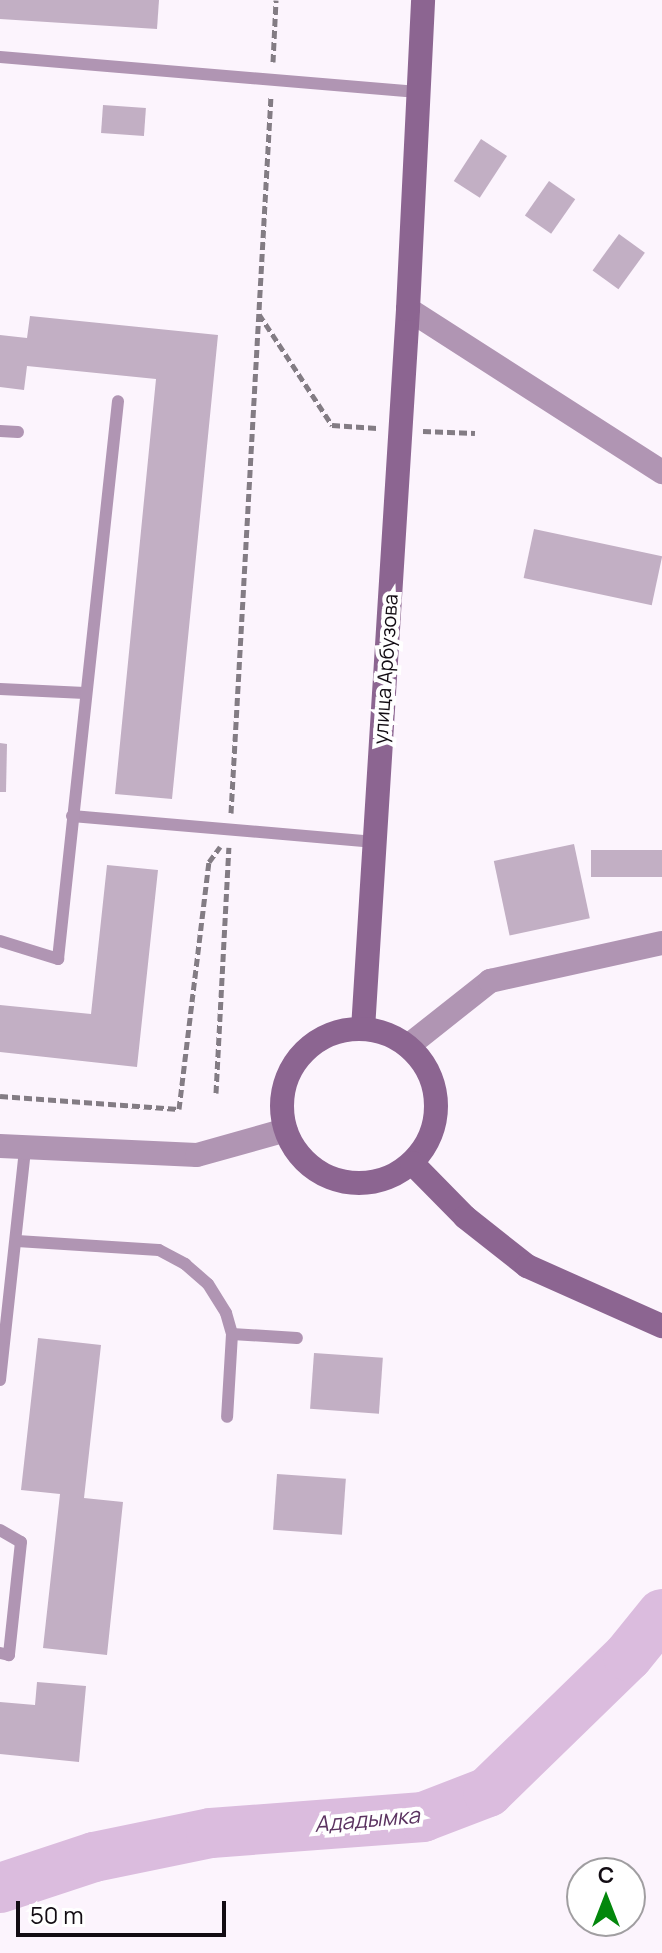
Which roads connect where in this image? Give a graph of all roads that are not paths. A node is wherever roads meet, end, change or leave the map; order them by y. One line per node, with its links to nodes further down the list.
1 (423, 0): 3 (street, улица Арбузова)
2 (0, 57): 3 (lane)
3 (418, 92): 4 (street, улица Арбузова)
4 (408, 309): 8 (street); 12 (street, улица Арбузова)
5 (118, 401): 10 (lane)
6 (0, 431): 7 (lane)
7 (18, 432)
8 (662, 472)
9 (0, 689): 10 (lane)
10 (85, 693): 11 (lane)
11 (72, 816): 12 (lane); 13 (lane)
12 (375, 842): 15 (street, улица Арбузова)
13 (0, 941)
14 (662, 943): 16 (street)
15 (363, 1029): 16 (street); 17 (street)
16 (408, 1046): 20 (street)
17 (286, 1130): 19 (street); 20 (street)
18 (0, 1146): 19 (street)
19 (25, 1148): 21 (lane)
20 (412, 1163): 22 (street)
21 (17, 1241): 23 (lane); 25 (lane)
22 (662, 1326)
23 (232, 1334): 24 (lane); 26 (lane)
24 (297, 1338)
25 (0, 1380)
26 (227, 1417)
27 (0, 1530): 28 (lane)
28 (0, 1653)

